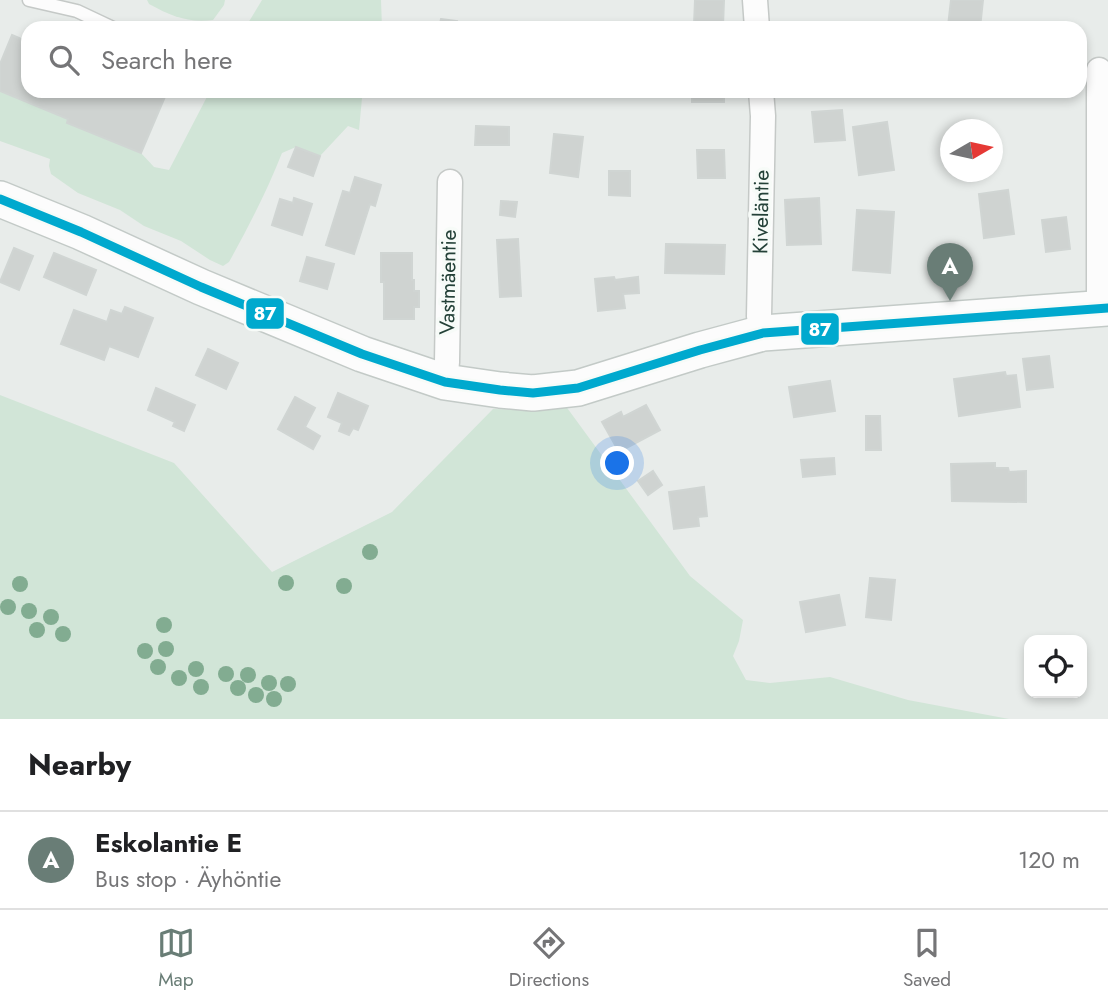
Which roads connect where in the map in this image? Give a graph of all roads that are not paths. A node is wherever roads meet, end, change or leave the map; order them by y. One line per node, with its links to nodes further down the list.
1 (29, 0): 3 (lane)
2 (755, 0): 4 (street)
3 (98, 21)
4 (756, 21)
5 (1099, 70): 9 (street)
6 (762, 98): 10 (street, Kiveläntie)
7 (450, 182): 11 (street, Vastmäentie)
8 (0, 199): 11 (main road)
9 (1103, 308): 10 (main road)
10 (763, 333): 11 (main road)
11 (445, 382)

